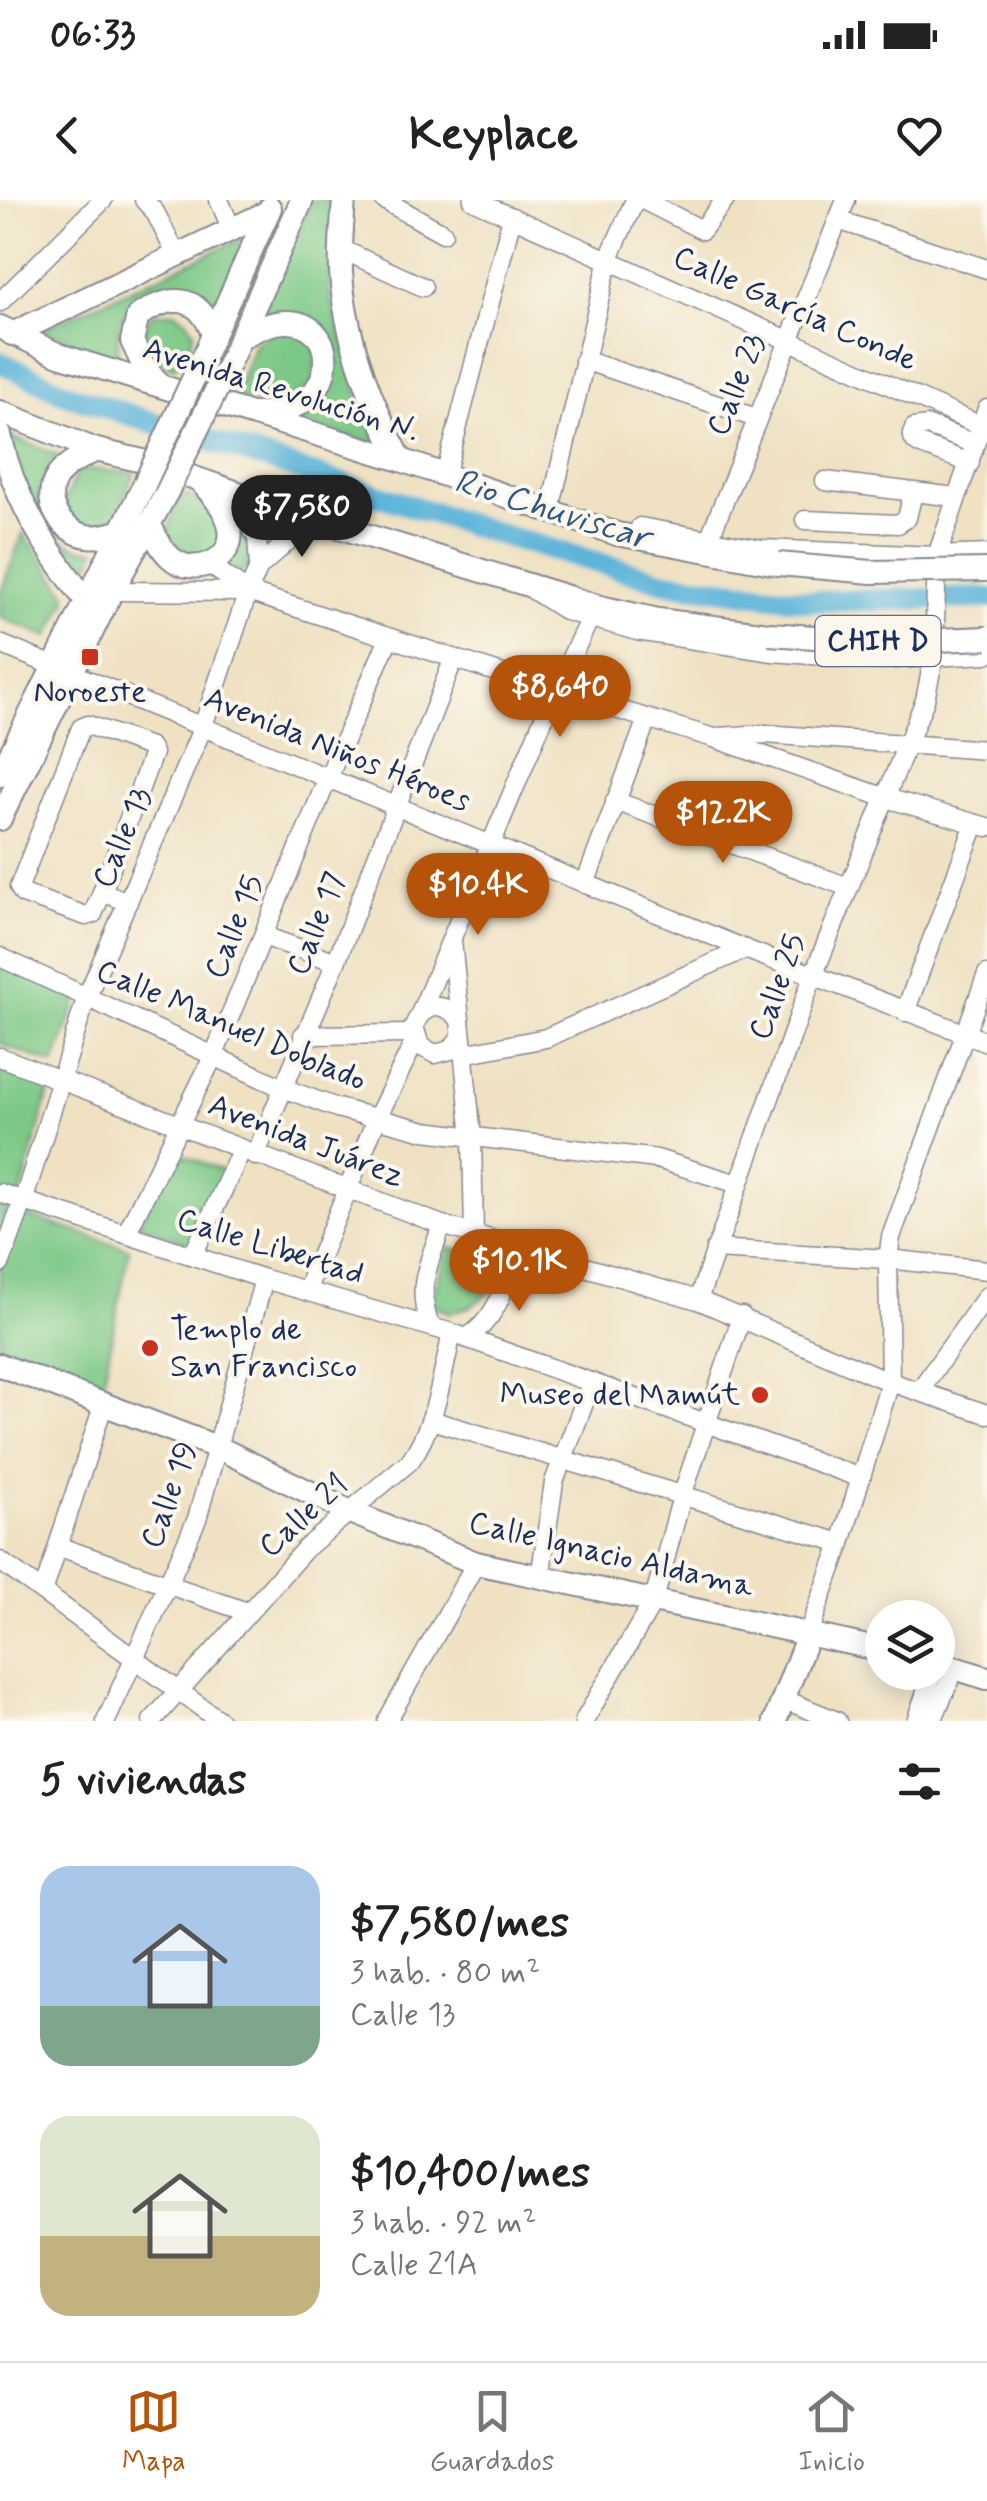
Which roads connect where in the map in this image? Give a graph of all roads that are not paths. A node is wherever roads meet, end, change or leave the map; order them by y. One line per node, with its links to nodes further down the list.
1 (103, 200): 22 (street)
2 (144, 200): 18 (street)
3 (219, 200): 15 (street)
4 (302, 200): 25 (main road)
5 (344, 200): 17 (main road)
6 (384, 200): 16 (street)
7 (474, 200): 13 (street, Calle García Conde)
8 (634, 200): 19 (street)
9 (643, 200): 10 (street)
10 (725, 200)
11 (846, 200): 14 (street, Calle 23)
12 (264, 211): 15 (main road); 24 (main road); 28 (street)
13 (512, 218): 19 (street, Calle García Conde); 38 (street)
14 (838, 220): 20 (street); 26 (street, Calle 23)
15 (232, 230): 18 (main road)
16 (443, 234)
17 (341, 249): 21 (street); 36 (main road)
18 (176, 256): 23 (main road)
19 (609, 258): 26 (street, Calle García Conde); 27 (street)
20 (987, 269)
21 (423, 287)
22 (0, 302)
23 (6, 330): 29 (main road, Avenida Revolución N. / CHIH D)
24 (213, 334): 28 (main road); 29 (main road)
25 (244, 336): 28 (main road); 31 (main road)
26 (788, 339): 32 (street, Calle 23); 33 (street, Calle García Conde)
27 (584, 360): 32 (street); 45 (street)
28 (212, 366): 41 (main road, bridge)
29 (163, 388): 31 (main road, Avenida Revolución N. / CHIH D)
30 (0, 412): 35 (main road, CHIH D)
31 (249, 415): 36 (main road, Avenida Revolución N. / CHIH D)
32 (756, 418): 51 (street, Calle 23)
33 (981, 427): 37 (street, Calle 25); 37 (street)
34 (0, 435): 60 (main road)
35 (96, 450): 39 (main road, CHIH D); 50 (main road)
36 (401, 460): 38 (main road, Avenida Revolución N. / CHIH D)
37 (970, 463): 44 (street, Calle 25)
38 (446, 476): 45 (main road, Avenida Revolución N. / CHIH D)
39 (198, 479): 42 (main road, CHIH D); 54 (main road)
40 (825, 481): 43 (street)
41 (154, 489): 49 (main road); 50 (main road); 68 (street)
42 (229, 491): 46 (main road, CHIH D); 55 (street)
43 (913, 493): 44 (street); 48 (street)
44 (955, 497): 53 (street, Calle 25)
45 (550, 510): 47 (main road, Avenida Revolución N. / CHIH D)
46 (313, 519): 55 (street, Calle 13); 57 (main road, CHIH D)
47 (580, 520): 51 (street); 56 (main road, Avenida Revolución N. / CHIH D, bridge)
48 (805, 520)
49 (149, 524): 54 (main road); 58 (main road)
50 (119, 532): 60 (main road)
51 (709, 538): 53 (street)
52 (987, 554): 53 (street)
53 (937, 556): 66 (street, Calle 25)
54 (209, 564): 59 (street)
55 (259, 567): 59 (street, Calle 13)
56 (987, 570)
57 (535, 588): 61 (street); 63 (main road, CHIH D, bridge)
58 (112, 590): 59 (street); 68 (main road)
59 (248, 592): 62 (street); 71 (street, Calle 13)
60 (85, 599): 68 (main road)
61 (590, 618): 66 (street); 69 (street)
62 (389, 638): 67 (street); 76 (street, Calle 15)
63 (987, 638)
64 (0, 641): 68 (street, Avenida Niños Héroes)
65 (987, 654): 66 (street)
66 (934, 656): 73 (street, Calle 25)
67 (454, 658): 69 (street); 80 (street, Calle 17)
68 (60, 666): 71 (street, Avenida Niños Héroes); 75 (main road); 77 (street); 81 (main road)
69 (555, 691): 70 (street); 83 (street)
70 (646, 719): 72 (street); 79 (street)
71 (202, 728): 76 (street, Avenida Niños Héroes); 87 (street, Calle 13)
72 (714, 738): 73 (street); 78 (street)
73 (908, 745): 74 (street); 78 (street, Calle 25)
74 (987, 750)
75 (0, 776)
76 (327, 780): 80 (street, Avenida Niños Héroes); 88 (street, Calle 15)
77 (0, 791)
78 (886, 798): 82 (street); 85 (street, Calle 25)
79 (615, 801): 84 (street); 85 (street)
80 (397, 806): 83 (street, Avenida Niños Héroes); 92 (street, Calle 17)
81 (0, 819)
82 (981, 825): 96 (street)
83 (492, 845): 84 (street, Avenida Niños Héroes); 89 (street)
84 (585, 884): 90 (street, Avenida Niños Héroes)
85 (848, 888): 94 (street, Calle 25)
86 (102, 892): 86 (street); 87 (street)
87 (128, 902): 95 (street, Calle 13)
88 (264, 936): 92 (street); 103 (street, Calle 15)
89 (452, 940): 97 (street); 101 (street)
90 (745, 950): 94 (street, Avenida Niños Héroes); 101 (street)
91 (0, 958): 95 (street, Calle Manuel Doblado)
92 (336, 962): 99 (street, Calle 17)
93 (987, 974): 98 (street)
94 (813, 976): 96 (street, Avenida Niños Héroes); 111 (street, Calle 25)
95 (87, 996): 103 (street, Calle Manuel Doblado); 105 (street, Calle 13)
96 (905, 1012): 98 (street, Avenida Niños Héroes)
97 (420, 1014): 100 (street); 101 (street)
98 (965, 1033): 102 (street, Avenida Niños Héroes); 121 (street)
99 (303, 1035): 100 (street); 106 (street, Calle 17)
100 (415, 1036): 101 (street); 107 (street)
101 (461, 1037): 109 (street)
102 (987, 1042)
103 (214, 1056): 106 (street, Calle Manuel Doblado); 108 (street, Calle 15)
104 (0, 1057): 105 (street, Avenida Juárez)
105 (60, 1078): 108 (street, Avenida Juárez); 114 (street, Calle 13)
106 (283, 1088): 107 (street, Calle Manuel Doblado); 110 (street, Calle 17)
107 (376, 1120): 109 (street, Calle Manuel Doblado); 112 (street)
108 (180, 1125): 110 (street, Avenida Juárez); 116 (street, Calle 15)
109 (472, 1137): 111 (street, Calle Manuel Doblado); 117 (street)
110 (248, 1154): 112 (street, Avenida Juárez); 120 (street, Calle 17)
111 (738, 1184): 119 (street, Calle 25)
112 (346, 1190): 115 (street, Avenida Juárez); 125 (street)
113 (0, 1193): 114 (street, Calle Libertad)
114 (23, 1202): 116 (street, Calle Libertad); 122 (street, Calle 13)
115 (442, 1225): 117 (street, Avenida Juárez); 129 (street)
116 (126, 1234): 120 (street, Calle Libertad)
117 (474, 1235): 118 (street, Avenida Juárez)
118 (520, 1247): 127 (street, Avenida Juárez); 130 (street, Calle 21)
119 (714, 1249): 121 (street); 127 (street, Calle 25)
120 (193, 1255): 124 (street, Calle Libertad)
121 (888, 1259): 123 (street); 133 (street)
122 (0, 1264)
123 (987, 1270)
124 (264, 1279): 125 (street, Calle Libertad); 139 (street, Calle 19)
125 (306, 1292): 129 (street, Calle Libertad)
126 (987, 1296): 134 (street)
127 (698, 1300): 128 (street, Avenida Juárez)
128 (742, 1316): 133 (street, Avenida Juárez); 138 (street)
129 (430, 1326): 130 (street, Calle Libertad)
130 (459, 1336): 132 (street, Calle Libertad); 137 (street, Calle 21)
131 (0, 1365): 135 (main road, Calle Ignacio Aldama)
132 (592, 1382): 138 (street, Calle Libertad); 140 (street)
133 (890, 1382): 134 (street, Avenida Juárez); 141 (street)
134 (919, 1391): 136 (street, Avenida Juárez)
135 (104, 1403): 139 (main road, Calle Ignacio Aldama); 145 (street)
136 (987, 1414)
137 (430, 1420): 140 (street); 143 (street, Calle 21)
138 (706, 1424): 141 (street, Calle Libertad); 142 (street)
139 (219, 1448): 143 (main road, Calle Ignacio Aldama); 149 (street, Calle 19)
140 (561, 1457): 142 (street); 148 (street)
141 (861, 1478): 144 (street)
142 (682, 1496): 144 (street); 151 (street)
143 (350, 1512): 147 (main road, Calle Ignacio Aldama); 152 (street, Calle 21)
144 (842, 1542): 153 (street)
145 (60, 1547): 149 (street); 150 (street)
146 (0, 1561): 150 (street)
147 (476, 1563): 148 (main road, Calle Ignacio Aldama); 165 (street)
148 (540, 1578): 151 (main road, Calle Ignacio Aldama)
149 (169, 1583): 152 (street); 155 (street, Calle 19)
150 (42, 1592): 155 (street)
151 (654, 1600): 153 (main road, Calle Ignacio Aldama); 166 (street)
152 (247, 1612): 158 (street, Calle 21)
153 (809, 1632): 154 (main road, Calle Ignacio Aldama); 161 (main road)
154 (865, 1646)
155 (136, 1658): 158 (street); 162 (street, Calle 19)
156 (955, 1671): 157 (main road)
157 (987, 1678)
158 (180, 1690): 163 (street, Calle 21); 164 (street)
159 (931, 1690): 168 (street)
160 (938, 1690): 169 (street)
161 (779, 1710): 167 (street)
162 (106, 1721)
163 (152, 1721)
164 (220, 1721)
165 (388, 1721)
166 (584, 1721)
167 (837, 1721)
168 (916, 1721)
169 (932, 1721)

